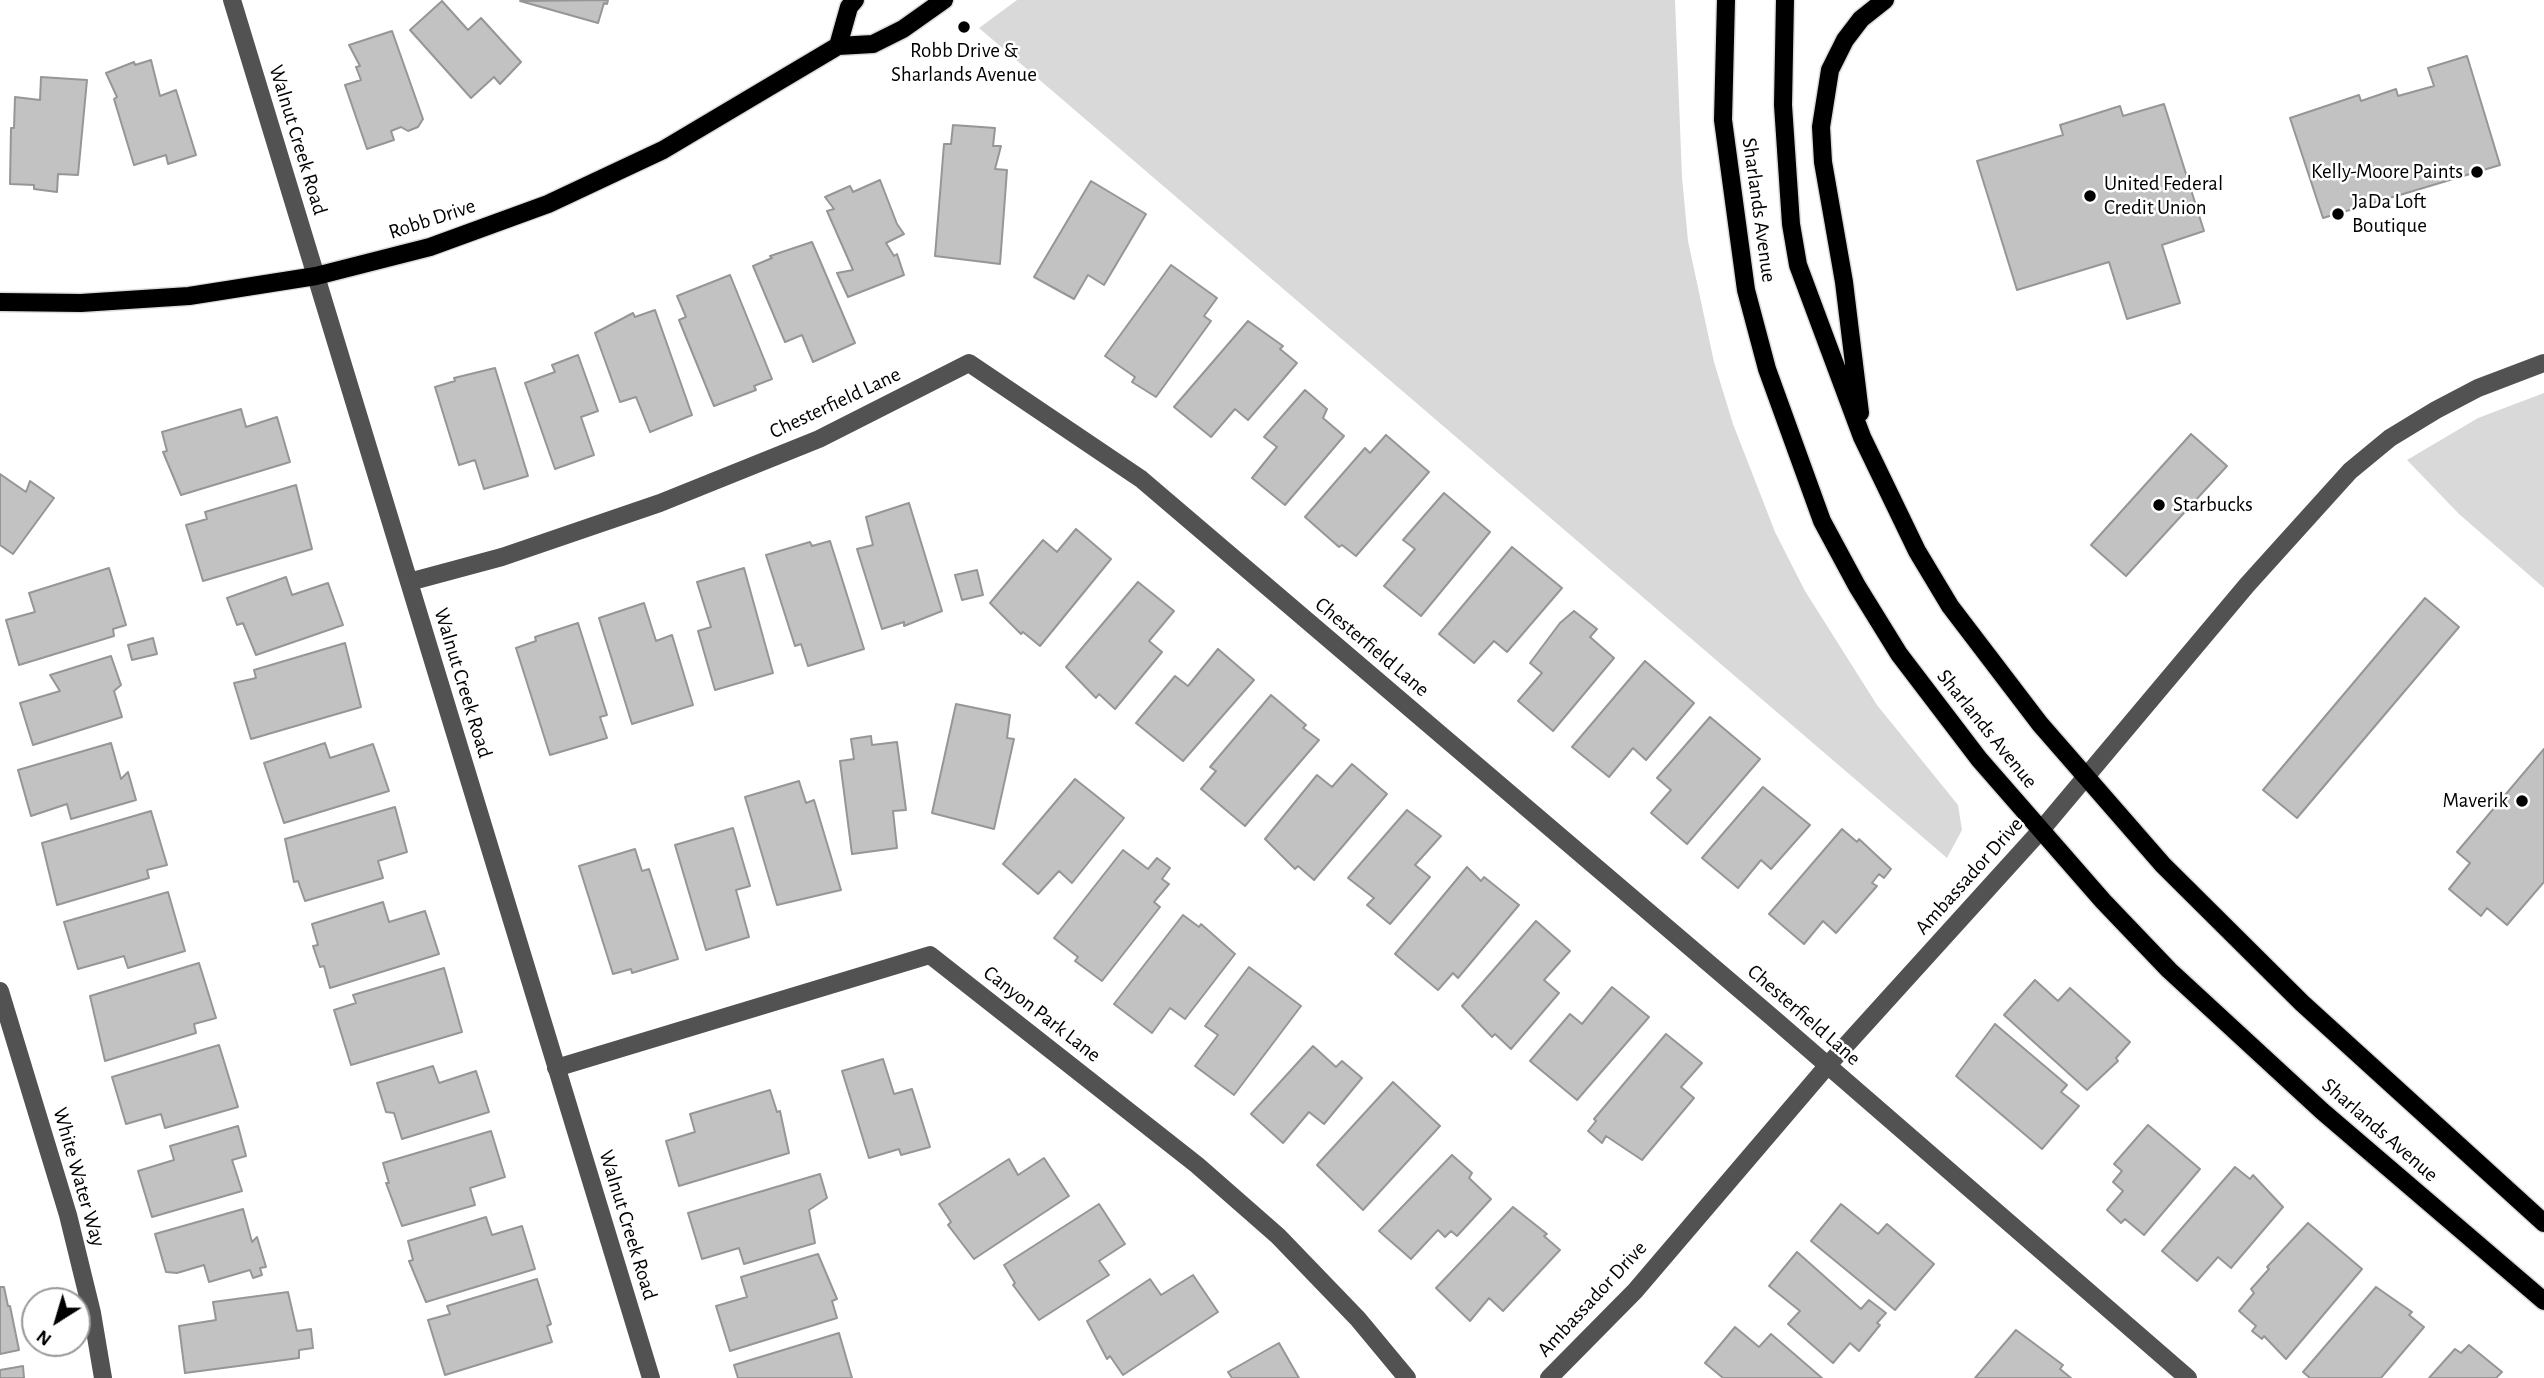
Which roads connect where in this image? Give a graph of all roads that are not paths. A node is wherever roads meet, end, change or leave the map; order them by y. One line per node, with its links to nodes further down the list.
1 (232, 0): 8 (street, Walnut Creek Road)
2 (855, 0): 7 (main road)
3 (944, 0): 7 (main road, Robb Drive)
4 (1726, 0): 14 (main road, Sharlands Avenue)
5 (1785, 0): 11 (main road, Sharlands Avenue)
6 (1885, 0): 11 (main road)
7 (838, 46): 8 (main road, Robb Drive)
8 (316, 276): 9 (main road, Robb Drive); 12 (street, Walnut Creek Road)
9 (0, 302)
10 (2544, 363): 13 (street, Ambassador Drive)
11 (1862, 437): 13 (main road, Sharlands Avenue)
12 (409, 582): 16 (street, Chesterfield Lane); 17 (street, Walnut Creek Road)
13 (2085, 778): 14 (street, Ambassador Drive); 18 (main road, Sharlands Avenue)
14 (2042, 829): 16 (street, Ambassador Drive); 19 (main road, Sharlands Avenue)
15 (0, 991): 20 (street, White Water Way)
16 (1828, 1065): 23 (street, Ambassador Drive); 24 (street, Chesterfield Lane)
17 (556, 1068): 21 (street, Walnut Creek Road); 22 (street, Canyon Park Lane)
18 (2544, 1223)
19 (2544, 1301)
20 (103, 1378)
21 (651, 1378)
22 (1407, 1378)
23 (1549, 1378)
24 (2188, 1378)

